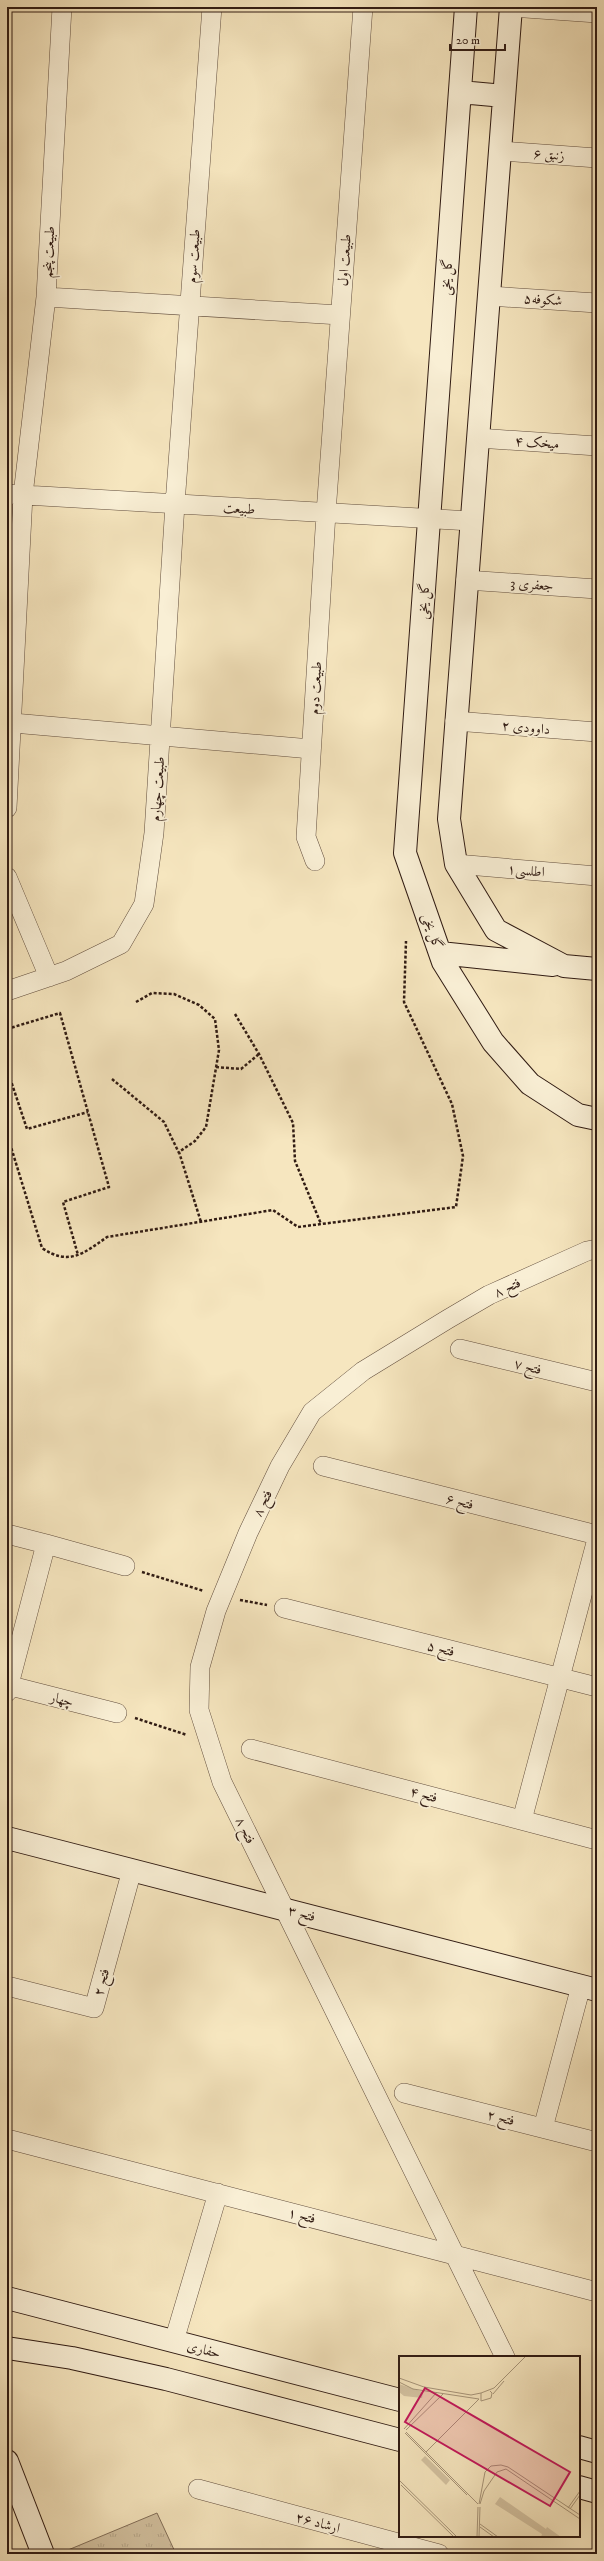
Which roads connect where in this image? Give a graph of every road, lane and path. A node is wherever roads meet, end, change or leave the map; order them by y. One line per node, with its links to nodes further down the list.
1 (62, 7): 12 (street, طبیعت پنجم)
2 (212, 7): 14 (street, طبیعت سوم)
3 (362, 7): 15 (street, طبیعت اول)
4 (466, 7): 7 (street, گل یخی)
5 (512, 7): 6 (street); 8 (street)
6 (597, 13)
7 (460, 92): 8 (street); 21 (street, گل یخی)
8 (504, 96): 9 (street)
9 (500, 151): 10 (street, زنبق ۶); 11 (street)
10 (597, 158)
11 (489, 296): 13 (street, شکوفه۵); 16 (street)
12 (46, 297): 14 (street); 18 (street, طبیعت پنجم)
13 (597, 302)
14 (190, 304): 15 (street); 19 (street, طبیعت سوم)
15 (340, 315): 20 (street, طبیعت اول)
16 (478, 438): 17 (street, میخک ۴); 22 (street)
17 (597, 446)
18 (15, 495): 19 (street, طبیعت); 26 (street, طبیعت پنجم)
19 (175, 504): 20 (street, طبیعت); 28 (street, طبیعت چهارم)
20 (326, 513): 21 (street, طبیعت); 29 (street, طبیعت دوم)
21 (428, 519): 22 (street, طبیعت); 36 (street, گل یخی)
22 (471, 521): 23 (street)
23 (466, 580): 24 (street, 3 جعفری); 25 (street)
24 (597, 589)
25 (455, 721): 27 (street, داوودی ۲); 32 (street)
26 (13, 723): 28 (street); 30 (street, طبیعت پنجم)
27 (597, 732)
28 (160, 736): 29 (street); 39 (street, طبیعت چهارم)
29 (311, 749): 31 (street, طبیعت دوم)
30 (7, 808)
31 (315, 861)
32 (456, 864): 33 (street, اطلسی۱); 37 (street)
33 (597, 876)
34 (7, 877): 39 (street)
35 (406, 941): 53 (path)
36 (440, 953): 37 (street); 49 (street, گل یخی)
37 (564, 966): 38 (street)
38 (597, 969)
39 (49, 977): 40 (street, طبیعت چهارم)
40 (7, 991)
41 (136, 1002): 45 (path)
42 (235, 1014): 44 (path)
43 (7, 1029): 48 (path)
44 (259, 1054): 45 (path); 53 (path)
45 (216, 1067): 51 (path)
46 (7, 1069): 48 (path)
47 (112, 1079): 51 (path)
48 (88, 1112): 55 (path)
49 (597, 1119)
50 (7, 1134): 55 (path)
51 (180, 1157): 52 (path)
52 (201, 1222): 53 (path); 55 (path)
53 (321, 1224)
54 (597, 1249): 69 (street, فتح ۸)
55 (78, 1255)
56 (460, 1349): 57 (street, فتح ۷)
57 (597, 1382)
58 (323, 1466): 60 (street, فتح ۶)
59 (7, 1534): 62 (street)
60 (597, 1535)
61 (597, 1539): 65 (street)
62 (46, 1544): 63 (street); 66 (street)
63 (125, 1566)
64 (284, 1608): 65 (street, فتح ۵)
65 (560, 1678): 67 (street, فتح ۵); 71 (street)
66 (8, 1687): 68 (street, چهار)
67 (597, 1687)
68 (117, 1713): 69 (path)
69 (209, 1742): 75 (street, فتح ۸)
70 (251, 1749): 71 (street, فتح ۴)
71 (522, 1820): 73 (street, فتح ۴)
72 (7, 1838): 74 (street, فتح ۳)
73 (597, 1840)
74 (132, 1870): 75 (street, فتح ۳); 76 (street, فتح ۲)
75 (283, 1907): 77 (street, فتح ۳); 83 (street, فتح ۸)
76 (7, 1986)
77 (589, 1988): 79 (street)
78 (404, 2093): 79 (street, فتح ۲)
79 (543, 2128): 81 (street, فتح ۲)
80 (7, 2139): 82 (street, فتح ۱)
81 (597, 2142)
82 (218, 2194): 83 (street, فتح ۱); 86 (street)
83 (454, 2254): 84 (street, فتح ۱); 88 (street, فتح ۸)
84 (597, 2292)
85 (7, 2298): 86 (street, حفاری)
86 (174, 2341): 89 (street, حفاری)
87 (7, 2348): 90 (street)
88 (505, 2356)
89 (399, 2400)
90 (399, 2440)
91 (580, 2447): 92 (street)
92 (597, 2452)
93 (7, 2461): 98 (street)
94 (580, 2487): 96 (street)
95 (198, 2489): 97 (street, ارشاد ۲۶)
96 (597, 2492)
97 (406, 2550): 99 (street, ارشاد ۲۶)
98 (43, 2554)
99 (439, 2554)

